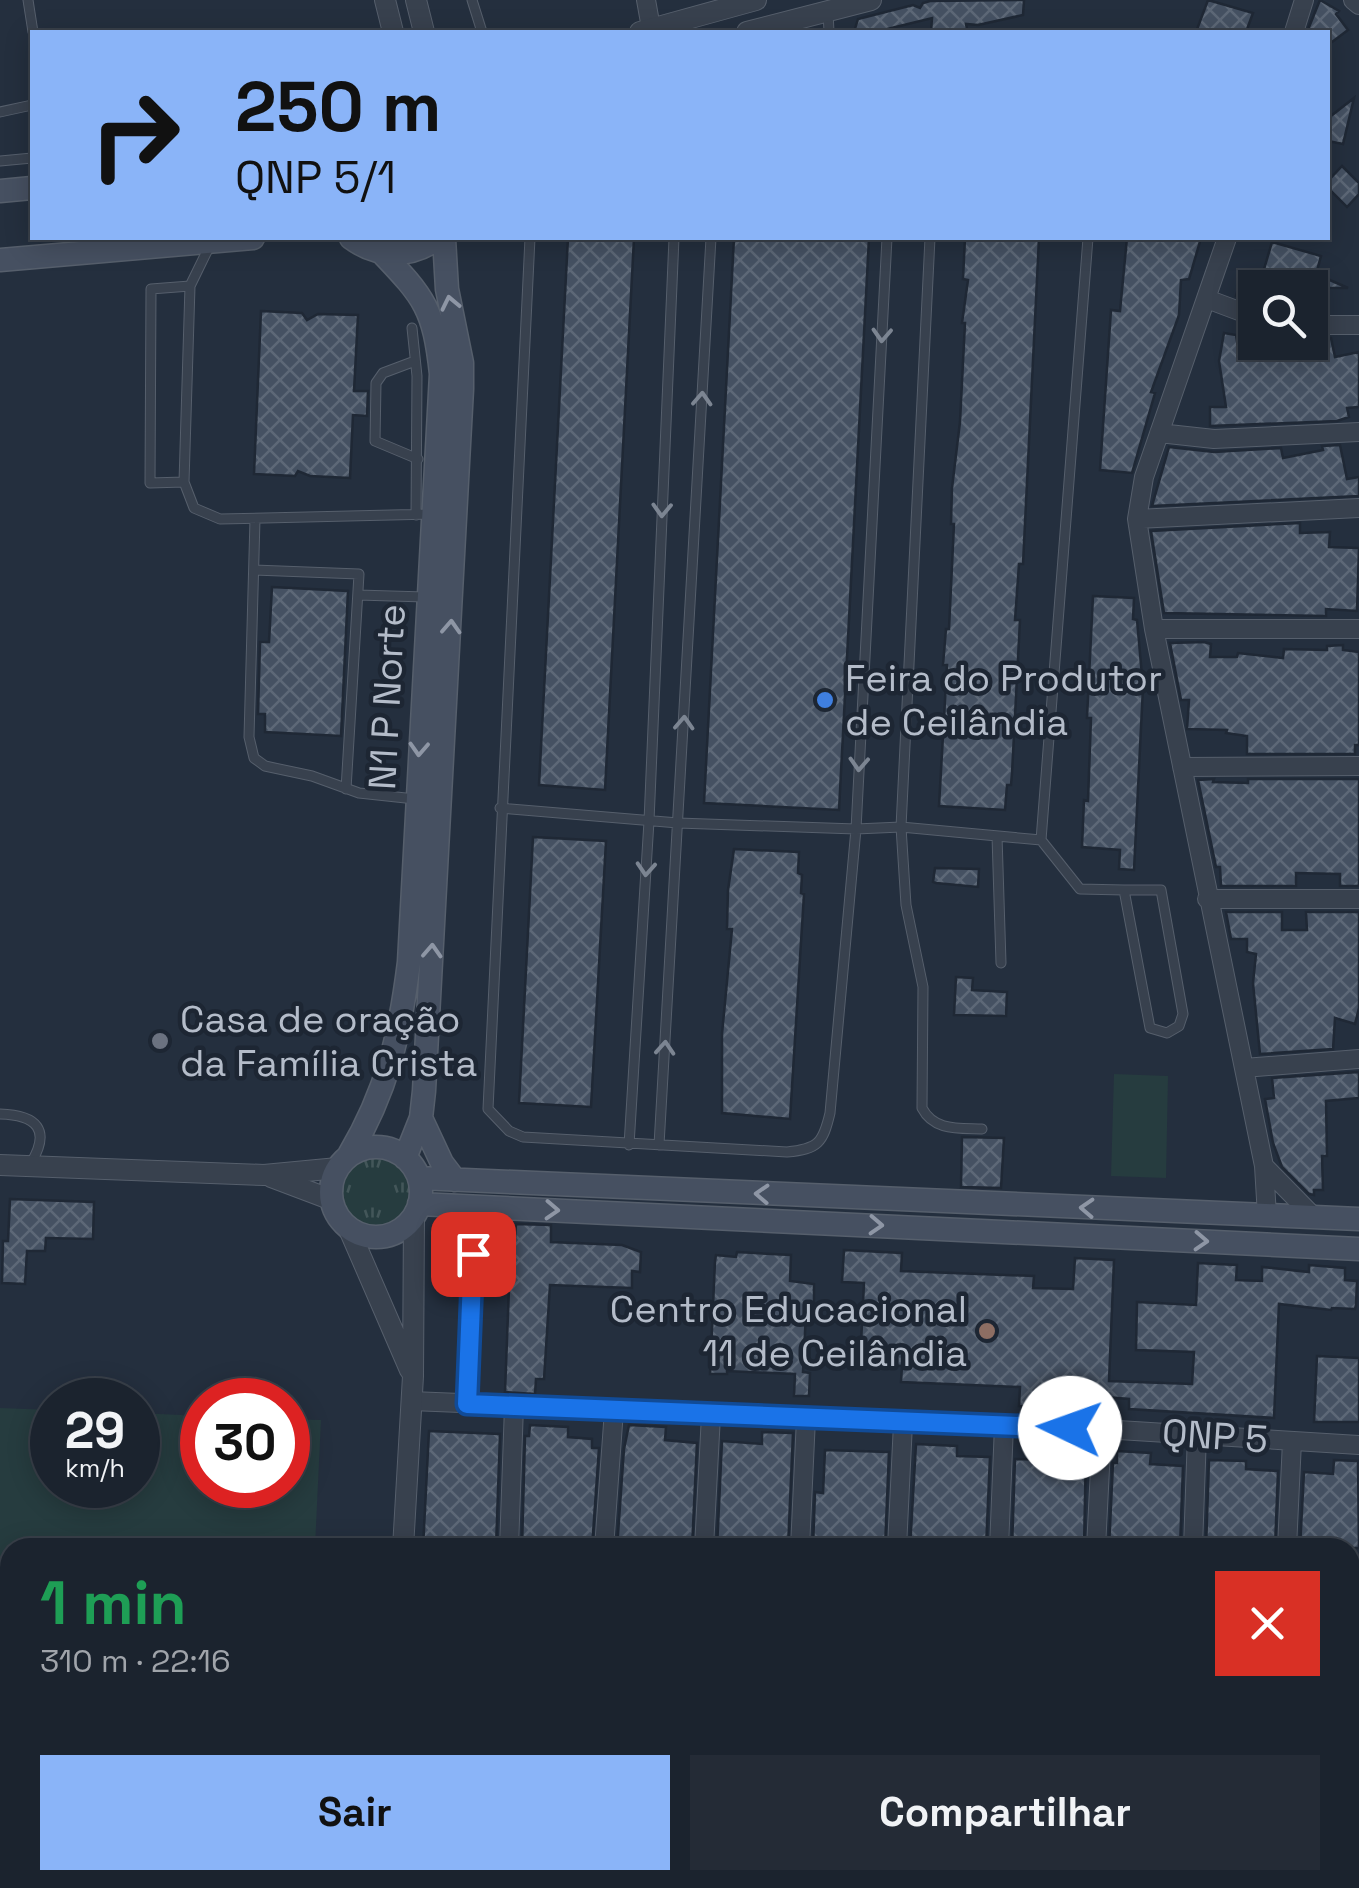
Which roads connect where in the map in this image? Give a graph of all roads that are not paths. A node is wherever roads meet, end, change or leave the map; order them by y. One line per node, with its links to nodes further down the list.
1 (28, 0): 13 (lane)
2 (386, 0): 14 (street)
3 (416, 0): 15 (street)
4 (472, 0): 16 (lane)
5 (646, 0): 17 (street)
6 (753, 0): 17 (street)
7 (871, 0): 11 (street)
8 (1304, 0): 19 (street)
9 (1353, 0): 10 (street)
10 (1359, 6)
11 (828, 22): 12 (street)
12 (794, 26): 18 (street)
13 (33, 30)
14 (393, 30)
15 (424, 30)
16 (481, 30)
17 (646, 30)
18 (763, 30)
19 (1295, 30)
20 (30, 105): 21 (lane)
21 (0, 112)
22 (30, 158): 23 (lane)
23 (0, 160)
24 (30, 188): 25 (main road)
25 (0, 191)
26 (169, 240): 38 (main road)
27 (212, 240): 41 (lane)
28 (355, 240): 39 (main road, N1 P Norte)
29 (436, 240): 39 (main road)
30 (441, 240): 81 (main road, N1 P Norte, one-way to 30)
31 (530, 240): 67 (lane)
32 (674, 240): 68 (lane, one-way to 68)
33 (711, 240): 69 (lane, one-way to 33)
34 (887, 240): 71 (lane, one-way to 71)
35 (930, 240): 70 (lane)
36 (1088, 240): 73 (lane)
37 (1226, 240): 42 (street)
38 (118, 244): 40 (main road)
39 (380, 252): 48 (main road, N1 P Norte)
40 (0, 260)
41 (190, 286): 53 (lane); 53 (lane)
42 (1207, 299): 43 (street); 51 (street)
43 (1238, 311)
44 (1328, 325): 45 (street)
45 (1359, 326)
46 (412, 328): 47 (lane)
47 (415, 362): 49 (lane); 52 (lane)
48 (438, 391): 49 (lane); 55 (main road, N1 P Norte)
49 (418, 419): 52 (lane)
50 (1359, 432): 51 (street)
51 (1159, 433): 57 (street)
52 (418, 459): 55 (lane)
53 (184, 482): 56 (lane)
54 (1359, 508): 57 (street)
55 (425, 514): 56 (lane); 60 (main road, N1 P Norte)
56 (255, 519): 58 (lane)
57 (1137, 519): 61 (street)
58 (254, 570): 59 (lane); 65 (lane)
59 (358, 595): 60 (lane); 65 (lane)
60 (428, 596): 66 (main road, N1 P Norte, one-way to 66)
61 (1154, 629): 62 (street); 64 (street)
62 (1359, 629)
63 (1359, 766): 64 (street)
64 (1182, 767): 75 (street)
65 (346, 789): 66 (lane)
66 (416, 799): 86 (main road, N1 P Norte)
67 (500, 808): 68 (lane); 83 (lane)
68 (648, 821): 69 (lane); 83 (lane, one-way to 83)
69 (678, 824): 71 (lane); 84 (lane, one-way to 69)
70 (901, 827): 71 (lane); 72 (lane); 82 (lane)
71 (856, 829): 84 (lane)
72 (997, 836): 73 (lane); 77 (lane)
73 (1041, 840): 74 (lane)
74 (1124, 890): 74 (lane)
75 (1207, 899): 76 (street); 79 (street)
76 (1359, 899)
77 (1001, 963)
78 (1359, 1058): 79 (street)
79 (1244, 1068): 89 (street)
80 (0, 1114): 88 (lane)
81 (421, 1118): 85 (main road, N1 P Norte); 92 (main road)
82 (982, 1128)
83 (629, 1145): 84 (lane)
84 (658, 1145)
85 (405, 1158): 86 (main road); 91 (main road)
86 (343, 1162): 90 (street); 93 (main road)
87 (0, 1165): 88 (street)
88 (29, 1166): 90 (street)
89 (1264, 1166): 96 (street); 97 (street)
90 (264, 1175): 93 (street)
91 (418, 1178): 92 (main road); 95 (main road)
92 (455, 1180): 96 (main road, one-way to 92)
93 (332, 1200): 99 (main road)
94 (475, 1206): 95 (main road); 100 (main road, one-way to 100); 103 (lane)
95 (417, 1210): 99 (main road); 101 (street)
96 (1268, 1216): 97 (main road)
97 (1314, 1218): 98 (main road)
98 (1359, 1219)
99 (348, 1227): 101 (street)
100 (1359, 1249)
101 (413, 1376): 102 (street)
102 (411, 1401): 103 (street, QNP 5); 114 (street)
103 (467, 1404): 104 (street, QNP 5)
104 (514, 1406): 105 (street, QNP 5); 115 (street)
105 (614, 1410): 106 (street, QNP 5); 116 (street)
106 (711, 1415): 107 (street, QNP 5); 117 (street)
107 (806, 1418): 108 (street, QNP 5); 118 (street)
108 (903, 1423): 109 (street, QNP 5); 119 (street)
109 (1004, 1425): 110 (street, QNP 5); 120 (street)
110 (1102, 1430): 111 (street, QNP 5); 121 (street)
111 (1197, 1434): 112 (street, QNP 5); 122 (street)
112 (1292, 1441): 113 (street, QNP 5); 123 (street)
113 (1359, 1445)
114 (404, 1538)
115 (509, 1538)
116 (605, 1538)
117 (705, 1538)
118 (800, 1538)
119 (898, 1538)
120 (999, 1538)
121 (1097, 1538)
122 (1193, 1538)
123 (1288, 1538)

